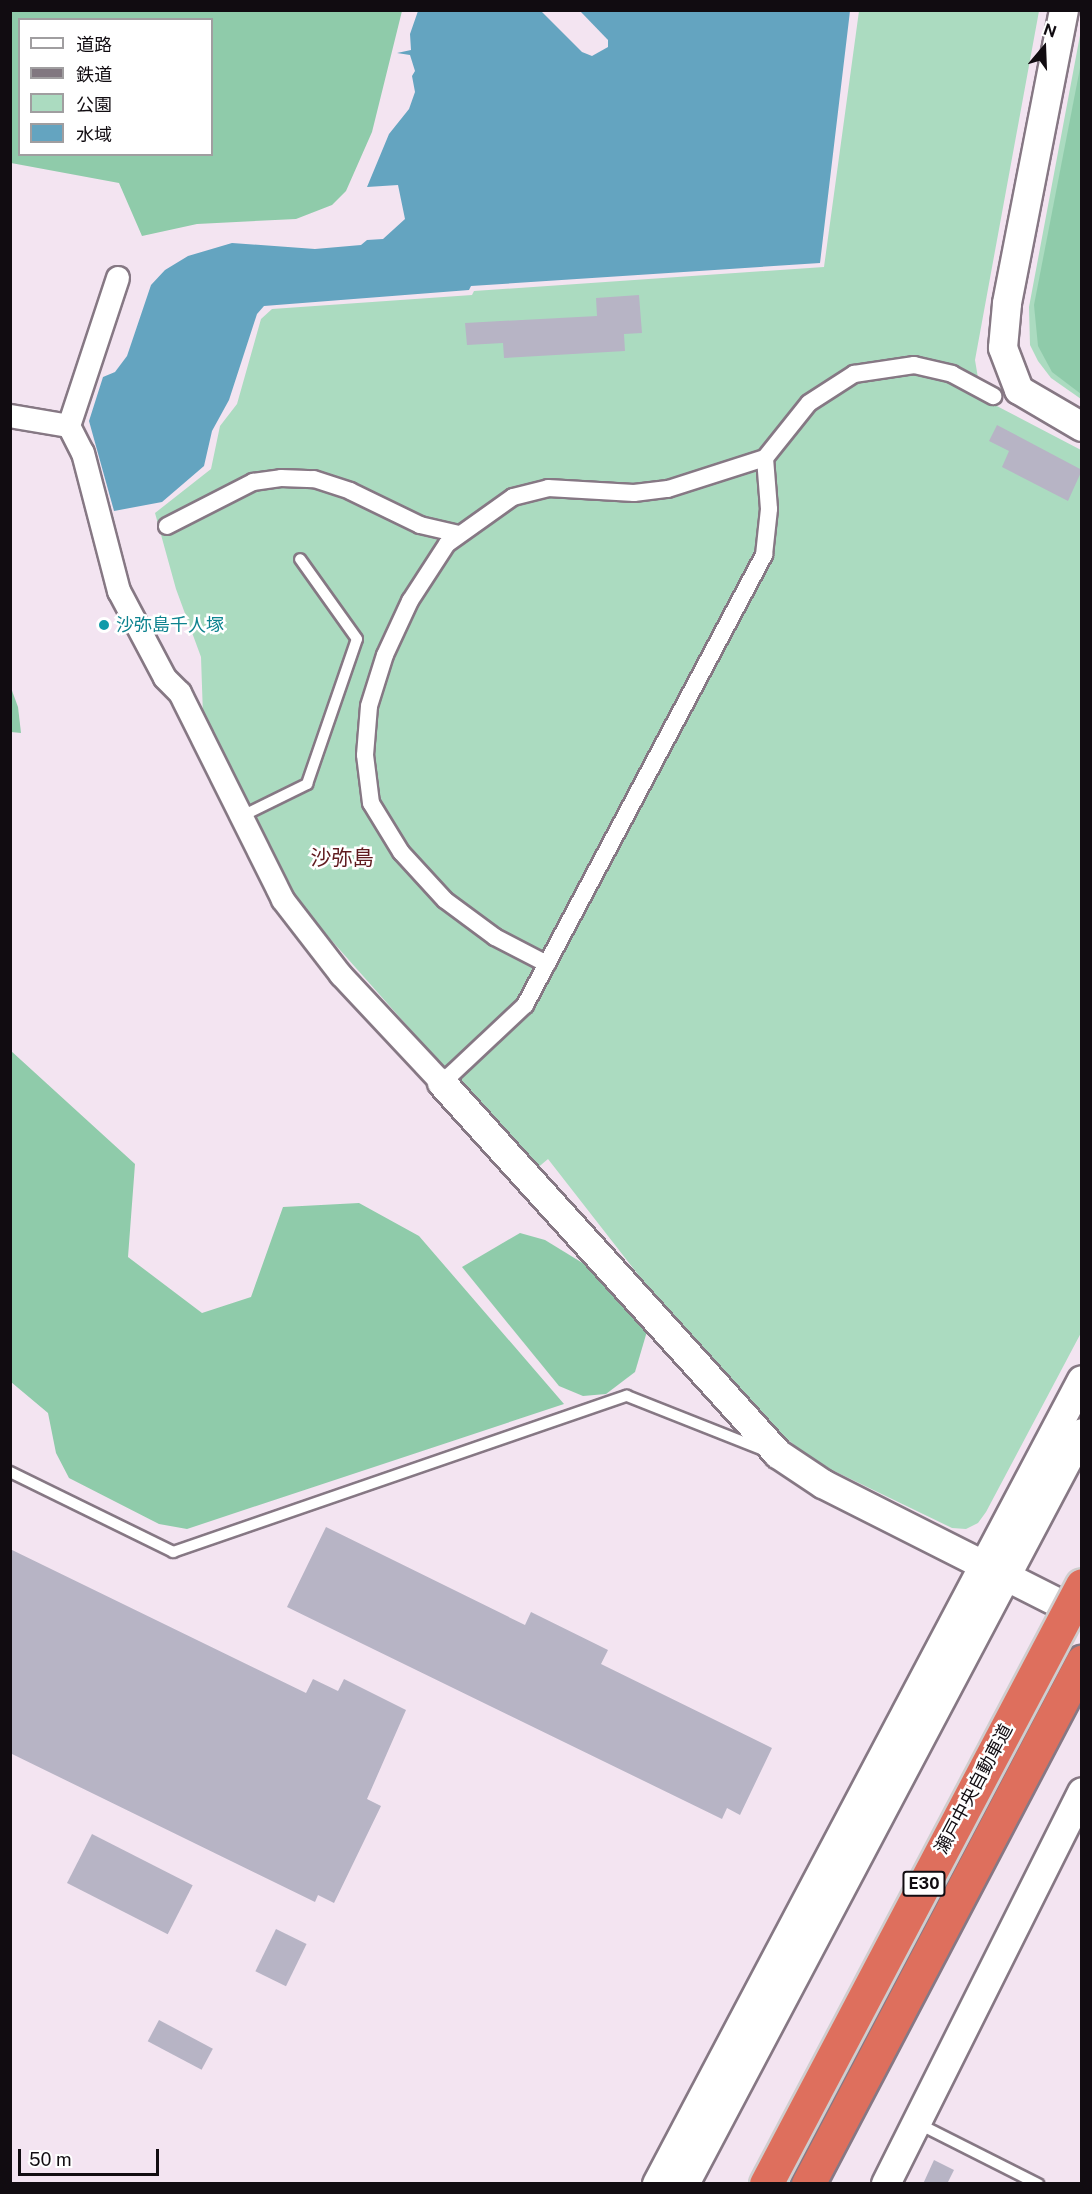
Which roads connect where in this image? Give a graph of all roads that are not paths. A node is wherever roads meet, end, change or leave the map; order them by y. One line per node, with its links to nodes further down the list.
1 (1064, 10): 6 (street)
2 (118, 278): 5 (street)
3 (993, 396): 7 (street)
4 (10, 416): 5 (street)
5 (69, 426): 11 (street)
6 (1082, 427)
7 (765, 458): 9 (street); 12 (street)
8 (167, 526): 9 (street)
9 (459, 534): 12 (street)
10 (300, 559): 11 (lane)
11 (239, 817): 13 (street)
12 (547, 964): 13 (street)
13 (442, 1083): 16 (street)
14 (1082, 1380): 18 (street)
15 (1082, 1433): 18 (street)
16 (778, 1454): 17 (lane); 18 (street)
17 (10, 1472)
18 (994, 1571): 20 (street); 24 (street); 25 (street)
19 (1082, 1586): 26 (highway, 瀬戸中央自動車道 / E30, bridge)
20 (1082, 1615)
21 (1082, 1662): 27 (highway, 瀬戸中央自動車道 / E30)
22 (1082, 1792): 23 (street)
23 (916, 2123): 28 (street); 29 (lane)
24 (657, 2184)
25 (685, 2184)
26 (766, 2184)
27 (808, 2184)
28 (886, 2184)
29 (1038, 2184)

